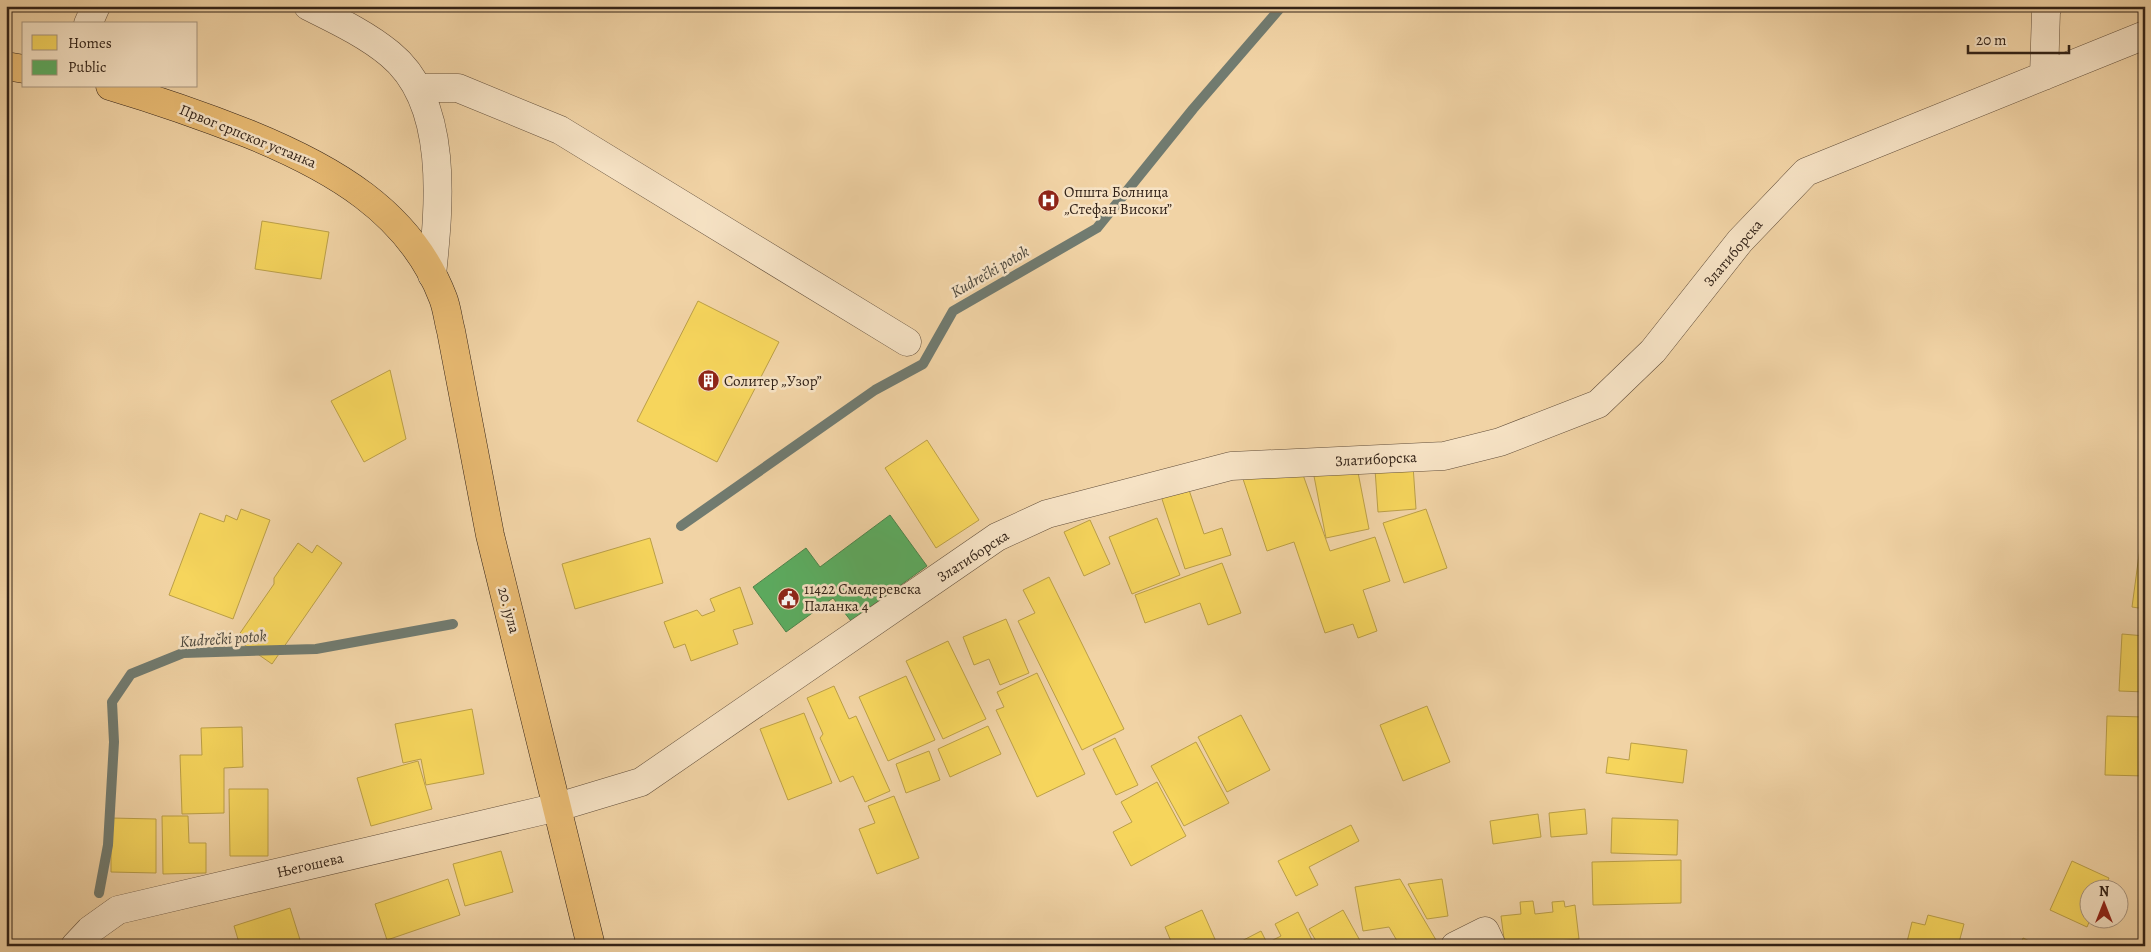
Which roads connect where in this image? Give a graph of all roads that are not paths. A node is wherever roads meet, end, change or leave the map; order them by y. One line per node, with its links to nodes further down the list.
1 (96, 6): 4 (street)
2 (308, 6): 10 (street)
3 (2048, 6): 8 (street)
4 (89, 22)
5 (2145, 35): 8 (street, Златиборска)
6 (6, 66): 7 (main road)
7 (22, 69)
8 (2044, 76): 13 (street, Златиборска)
9 (116, 88): 11 (main road, Првог српског устанка)
10 (418, 88): 11 (street); 12 (street)
11 (432, 275): 13 (main road, 20. јула)
12 (907, 342)
13 (558, 807): 14 (street, Његошева); 15 (main road, 20. јула)
14 (75, 946)
15 (590, 946)
16 (1456, 946): 17 (street)
17 (1492, 946)

